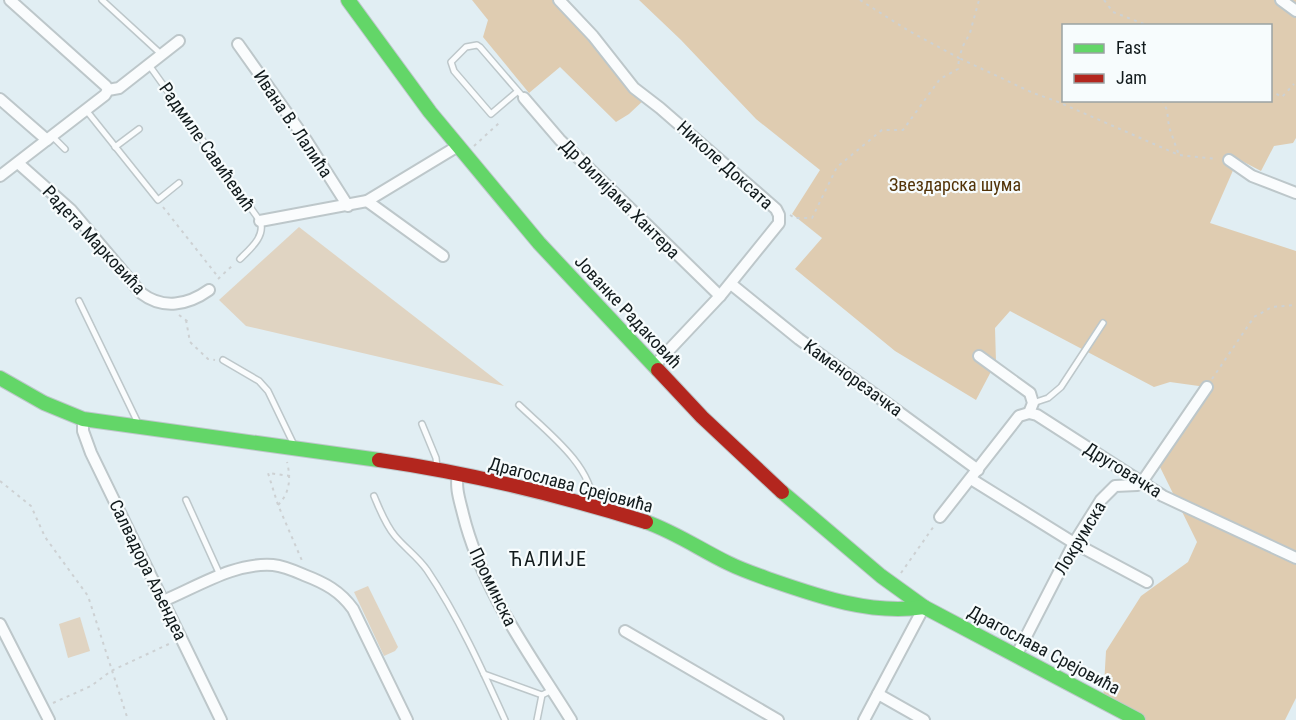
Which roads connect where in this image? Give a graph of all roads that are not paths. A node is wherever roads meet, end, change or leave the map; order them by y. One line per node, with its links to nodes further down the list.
1 (10, 0): 11 (street)
2 (102, 0): 9 (lane)
3 (348, 0): 19 (main road, Јованке Радаковић)
4 (558, 0): 30 (street, Николе Доксата)
5 (1281, 0): 6 (street)
6 (1296, 11)
7 (179, 41): 9 (street)
8 (238, 44): 26 (street, Ивана В. Лалића)
9 (161, 54): 10 (street)
10 (148, 64): 11 (street); 27 (lane, Радмиле Савићевић)
11 (108, 90): 14 (street)
12 (521, 94): 12 (lane); 32 (street, Др Вилијама Хантера)
13 (0, 99): 16 (street)
14 (86, 110): 16 (street); 17 (lane)
15 (139, 129): 17 (lane)
16 (49, 138): 18 (lane); 21 (street)
17 (115, 147): 23 (lane)
18 (65, 149)
19 (462, 151): 25 (street); 37 (main road, Јованке Радаковић)
20 (1229, 160): 24 (street)
21 (18, 163): 22 (street); 31 (street, Радета Марковића)
22 (0, 176)
23 (179, 183)
24 (1296, 193)
25 (367, 201): 26 (street); 28 (street)
26 (348, 206): 27 (street)
27 (260, 221): 29 (lane, Радмиле Савићевић)
28 (443, 256)
29 (240, 259)
30 (730, 284): 32 (street, Николе Доксата); 47 (street, Каменорезачка)
31 (210, 290)
32 (720, 296): 37 (street, Николе Доксата)
33 (79, 301): 44 (lane)
34 (1103, 323): 41 (lane)
35 (979, 356): 41 (street, Друговачка)
36 (223, 360): 45 (lane)
37 (654, 366): 60 (main road, Јованке Радаковић)
38 (0, 378): 42 (main road, Драгослава Срејовића)
39 (1207, 387): 50 (street)
40 (519, 405): 53 (lane)
41 (1031, 408): 47 (street); 50 (street, Друговачка)
42 (83, 419): 44 (main road, Драгослава Срејовића); 59 (street, Салвадора Аљендеа)
43 (422, 424): 46 (lane)
44 (140, 427): 45 (main road, Драгослава Срејовића)
45 (296, 450): 46 (main road, Драгослава Срејовића)
46 (436, 470): 48 (main road, Драгослава Срејовића)
47 (978, 470): 49 (street)
48 (458, 474): 53 (main road, Драгослава Срејовића); 65 (street, Проминска)
49 (971, 479): 54 (street); 55 (street)
50 (1142, 482): 55 (street, Локрумска); 56 (street, Друговачка)
51 (374, 496): 64 (lane)
52 (186, 500): 57 (lane)
53 (593, 506): 60 (main road, Драгослава Срејовића)
54 (940, 517)
55 (1074, 543): 58 (street); 63 (street, Локрумска)
56 (1296, 558)
57 (220, 576): 59 (street); 69 (street)
58 (1147, 582)
59 (163, 601): 68 (street, Салвадора Аљендеа)
60 (924, 607): 63 (main road, Драгослава Срејовића); 66 (street)
61 (0, 624): 67 (street)
62 (625, 631): 73 (street)
63 (1016, 656): 76 (main road, Драгослава Срејовића)
64 (484, 673): 65 (lane); 70 (lane)
65 (547, 693): 71 (lane); 72 (street, Проминска)
66 (878, 694): 74 (street); 75 (street)
67 (49, 720)
68 (221, 720)
69 (407, 720)
70 (505, 720)
71 (537, 720)
72 (571, 720)
73 (778, 720)
74 (864, 720)
75 (924, 720)
76 (1138, 720)

